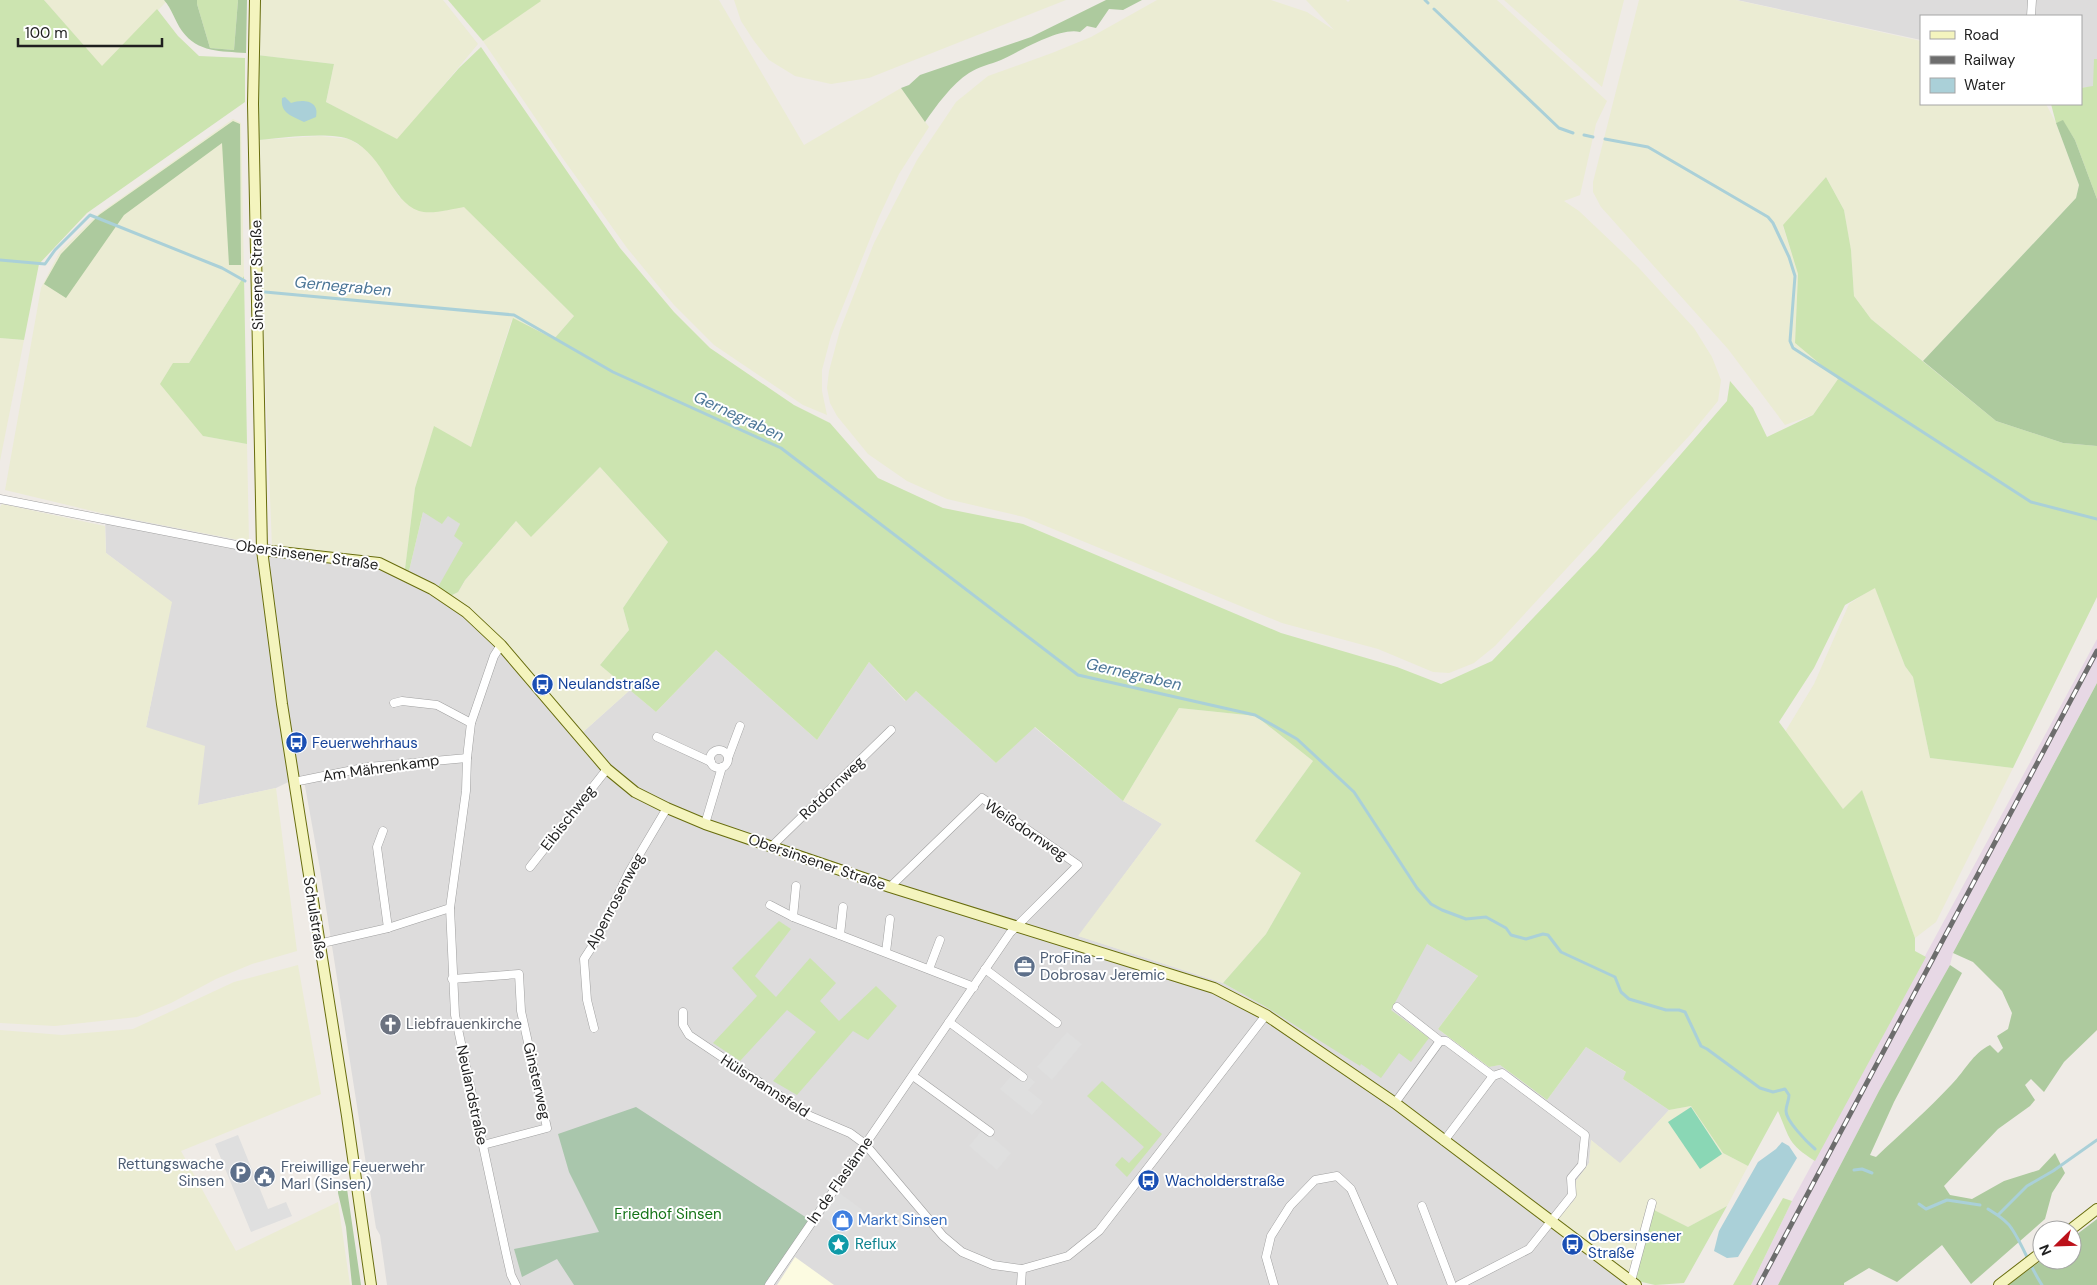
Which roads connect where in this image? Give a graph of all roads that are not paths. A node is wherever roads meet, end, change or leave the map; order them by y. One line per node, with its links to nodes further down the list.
1 (255, 0): 5 (street, Sinsener Straße)
2 (2032, 0): 3 (street)
3 (2031, 15)
4 (0, 499): 5 (street, Obersinsener Straße)
5 (262, 550): 6 (street, Obersinsener Straße); 17 (street, Schulstraße)
6 (501, 645): 8 (street, Neulandstraße); 16 (street, Obersinsener Straße)
7 (394, 703): 8 (street)
8 (471, 723): 12 (street, Neulandstraße)
9 (740, 726): 13 (street)
10 (891, 730): 21 (street, Rotdornweg)
11 (657, 737): 14 (street)
12 (467, 758): 17 (street, Am Mährenkamp); 26 (street, Neulandstraße)
13 (728, 758): 14 (street); 15 (street)
14 (711, 762): 15 (street)
15 (722, 767): 19 (street)
16 (607, 768): 18 (street, Obersinsener Straße); 22 (street, Eibischweg)
17 (294, 782): 34 (street, Schulstraße)
18 (667, 808): 19 (street, Obersinsener Straße); 45 (street, Alpenrosenweg)
19 (705, 824): 21 (street, Obersinsener Straße)
20 (383, 831): 31 (street)
21 (772, 846): 24 (street, Obersinsener Straße)
22 (530, 867)
23 (796, 886): 28 (street)
24 (890, 887): 30 (street, Obersinsener Straße); 30 (street, Weißdornweg)
25 (770, 905): 28 (street)
26 (450, 908): 31 (street); 38 (street, Neulandstraße)
27 (843, 908): 32 (street)
28 (792, 917): 32 (street)
29 (890, 919): 35 (street)
30 (1016, 926): 37 (street, In de Flaslänne); 42 (street, Obersinsener Straße)
31 (388, 928): 34 (street)
32 (840, 934): 35 (street)
33 (940, 940): 36 (street)
34 (318, 944): 63 (street, Schulstraße)
35 (886, 952): 36 (street)
36 (929, 969): 39 (street)
37 (985, 969): 39 (street, In de Flaslänne); 44 (street)
38 (452, 979): 54 (street, Neulandstraße); 54 (street, Ginsterweg)
39 (974, 987): 43 (street, In de Flaslänne)
40 (1397, 1006): 46 (street)
41 (683, 1012): 53 (street, Hülsmannsfeld)
42 (1266, 1015): 50 (street, Obersinsener Straße); 61 (street)
43 (949, 1022): 47 (street, In de Flaslänne); 49 (street)
44 (1057, 1023)
45 (594, 1028)
46 (1440, 1041): 48 (street); 50 (street)
47 (914, 1076): 51 (street); 53 (street, In de Flaslänne)
48 (1493, 1076): 52 (street); 58 (street)
49 (1023, 1077)
50 (1395, 1103): 52 (street, Obersinsener Straße)
51 (990, 1132)
52 (1444, 1141): 58 (street, Obersinsener Straße)
53 (865, 1144): 61 (street); 65 (street, In de Flaslänne)
54 (483, 1145): 64 (street, Neulandstraße)
55 (1652, 1203): 62 (street, Obersinsener Straße)
56 (1422, 1206): 69 (street)
57 (2097, 1209): 59 (street)
58 (1552, 1221): 62 (street, Obersinsener Straße); 70 (street)
59 (2082, 1221)
60 (2032, 1259): 71 (street)
61 (1022, 1268): 66 (street)
62 (1634, 1283)
63 (372, 1285)
64 (516, 1285)
65 (769, 1285)
66 (1021, 1285)
67 (1274, 1285): 68 (street)
68 (1393, 1285)
69 (1452, 1285)
70 (1459, 1285)
71 (1999, 1285)

